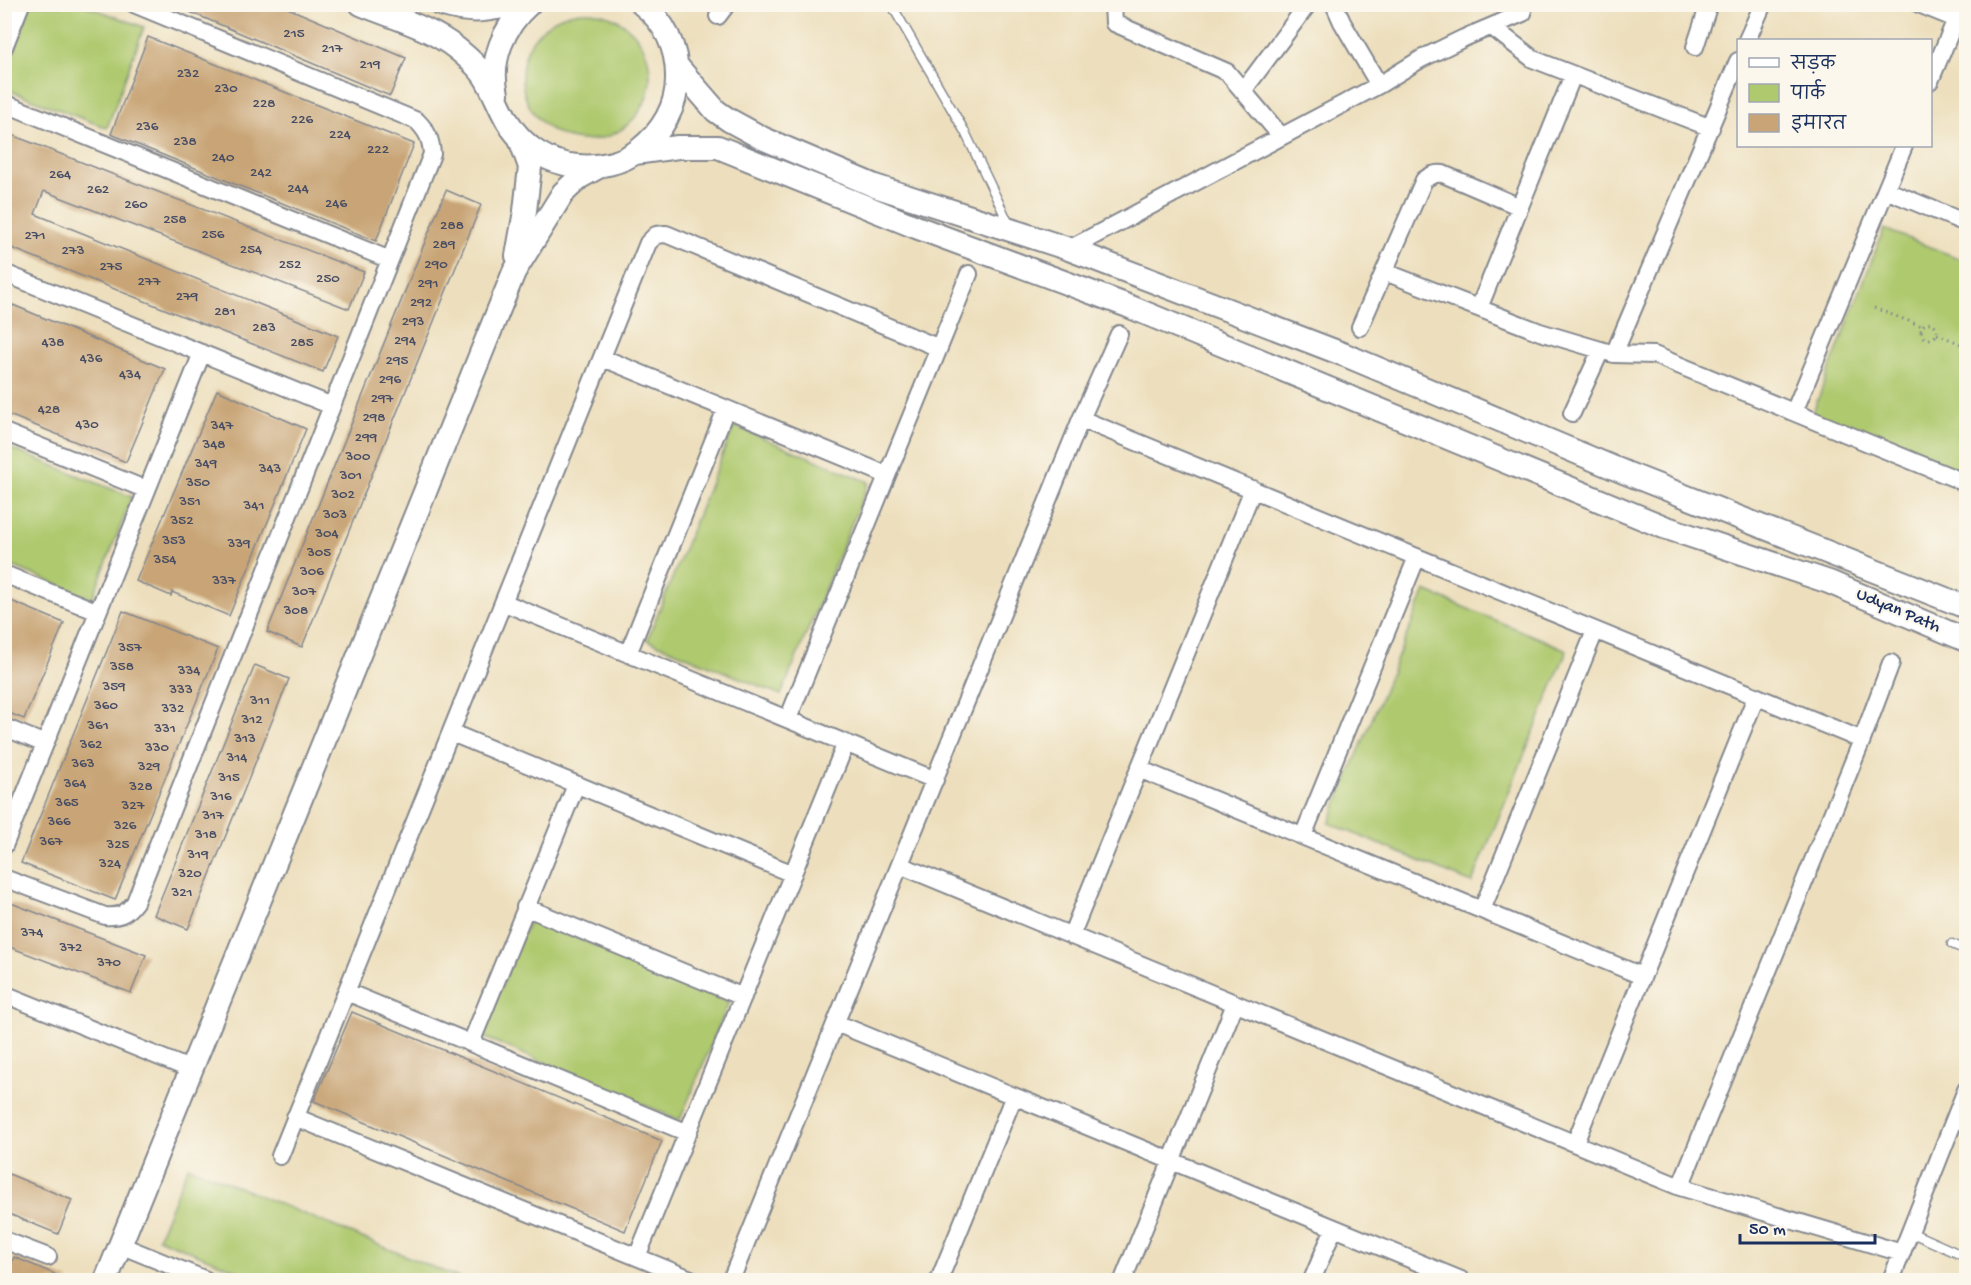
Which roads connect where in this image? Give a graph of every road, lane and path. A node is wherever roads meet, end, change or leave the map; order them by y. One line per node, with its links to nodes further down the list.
1 (21, 4): 19 (street)
2 (134, 4): 40 (street)
3 (361, 4): 28 (main road)
4 (440, 4): 5 (main road)
5 (517, 4)
6 (529, 4): 28 (main road)
7 (891, 4): 38 (lane)
8 (1113, 4): 26 (street)
9 (1308, 4): 26 (street)
10 (1334, 4): 25 (street)
11 (1708, 4): 20 (street)
12 (1763, 4): 18 (street)
13 (1919, 4): 16 (street)
14 (648, 6): 22 (main road)
15 (1523, 13): 17 (street)
16 (1961, 21): 24 (street)
17 (1492, 27): 23 (street); 25 (street)
18 (1747, 39)
19 (4, 47)
20 (1695, 47)
21 (1737, 63): 29 (street)
22 (677, 66): 33 (main road); 38 (main road, Udyan Path)
23 (1573, 75): 29 (street); 36 (street)
24 (1932, 77)
25 (1379, 85): 30 (street)
26 (1243, 91): 30 (street)
27 (4, 103): 40 (street)
28 (500, 104): 31 (main road)
29 (1711, 128): 54 (street)
30 (1281, 136): 39 (street)
31 (519, 137): 34 (main road); 41 (main road)
32 (1904, 147): 35 (street)
33 (635, 153): 34 (main road); 73 (main road, Udyan Path)
34 (600, 166): 41 (main road)
35 (1886, 189): 37 (street); 59 (street)
36 (1520, 207): 42 (street); 46 (street)
37 (1966, 223)
38 (1013, 231): 39 (main road, Udyan Path)
39 (1069, 249): 70 (main road, Udyan Path)
40 (390, 260): 57 (street)
41 (514, 272): 103 (main road)
42 (1385, 272): 46 (street); 49 (street)
43 (969, 274): 53 (street)
44 (8, 275): 45 (street); 55 (street)
45 (4, 292)
46 (1479, 308): 54 (street)
47 (1874, 308): 48 (path)
48 (1922, 326): 51 (path); 51 (path)
49 (1360, 327)
50 (1119, 334): 61 (street)
51 (1936, 334): 52 (path)
52 (1966, 346)
53 (939, 348): 56 (street); 63 (street)
54 (1608, 352): 59 (street); 60 (street)
55 (202, 353): 57 (street); 66 (street)
56 (603, 358): 58 (street); 69 (street)
57 (332, 406): 90 (street)
58 (726, 409): 63 (street); 74 (street)
59 (1794, 412): 64 (street)
60 (1572, 413)
61 (1081, 419): 65 (street); 84 (street)
62 (4, 432): 66 (street)
63 (887, 475): 77 (street)
64 (1966, 483)
65 (1252, 489): 67 (street); 83 (street)
66 (147, 490): 71 (street)
67 (1417, 557): 72 (street); 86 (street)
68 (4, 574): 71 (street)
69 (504, 603): 74 (street); 79 (street)
70 (1966, 607)
71 (98, 612): 82 (street)
72 (1595, 631): 76 (street); 92 (street)
73 (1966, 640)
74 (628, 654): 77 (street)
75 (1891, 663): 80 (street)
76 (1756, 697): 80 (street); 96 (street)
77 (788, 720): 81 (street)
78 (4, 727): 82 (street)
79 (452, 734): 85 (street); 97 (street)
80 (1862, 740): 111 (street)
81 (846, 743): 84 (street); 89 (street)
82 (45, 744): 87 (street)
83 (1139, 769): 86 (street); 93 (street)
84 (935, 780): 88 (street)
85 (576, 784): 89 (street); 91 (street)
86 (1303, 837): 92 (street)
87 (4, 846)
88 (900, 865): 93 (street); 101 (street)
89 (793, 874): 99 (street)
90 (4, 878)
91 (525, 907): 99 (street); 102 (street)
92 (1482, 910): 96 (street)
93 (1071, 936): 100 (street)
94 (1952, 944): 95 (lane)
95 (1966, 950)
96 (1642, 976): 108 (street)
97 (347, 992): 102 (street); 106 (street)
98 (4, 994): 103 (street)
99 (743, 997): 107 (street)
100 (1236, 1004): 108 (street); 110 (street)
101 (836, 1023): 105 (street); 123 (street)
102 (471, 1043): 107 (street)
103 (192, 1070): 115 (main road)
104 (1966, 1090): 113 (street)
105 (1014, 1096): 110 (street); 124 (street)
106 (295, 1117): 109 (street); 118 (street)
107 (688, 1132): 118 (street)
108 (1575, 1143): 111 (street)
109 (280, 1156)
110 (1172, 1162): 112 (street); 125 (street)
111 (1680, 1187): 116 (street)
112 (1334, 1228): 126 (street); 127 (street)
113 (1910, 1232): 116 (street); 119 (lane)
114 (4, 1240): 117 (street)
115 (120, 1245): 120 (main road); 121 (street)
116 (1902, 1253): 128 (street)
117 (48, 1257)
118 (637, 1257): 122 (street)
119 (1966, 1257)
120 (106, 1281)
121 (206, 1281)
122 (693, 1281)
123 (731, 1281)
124 (939, 1281)
125 (1123, 1281)
126 (1312, 1281)
127 (1461, 1281)
128 (1891, 1281)

